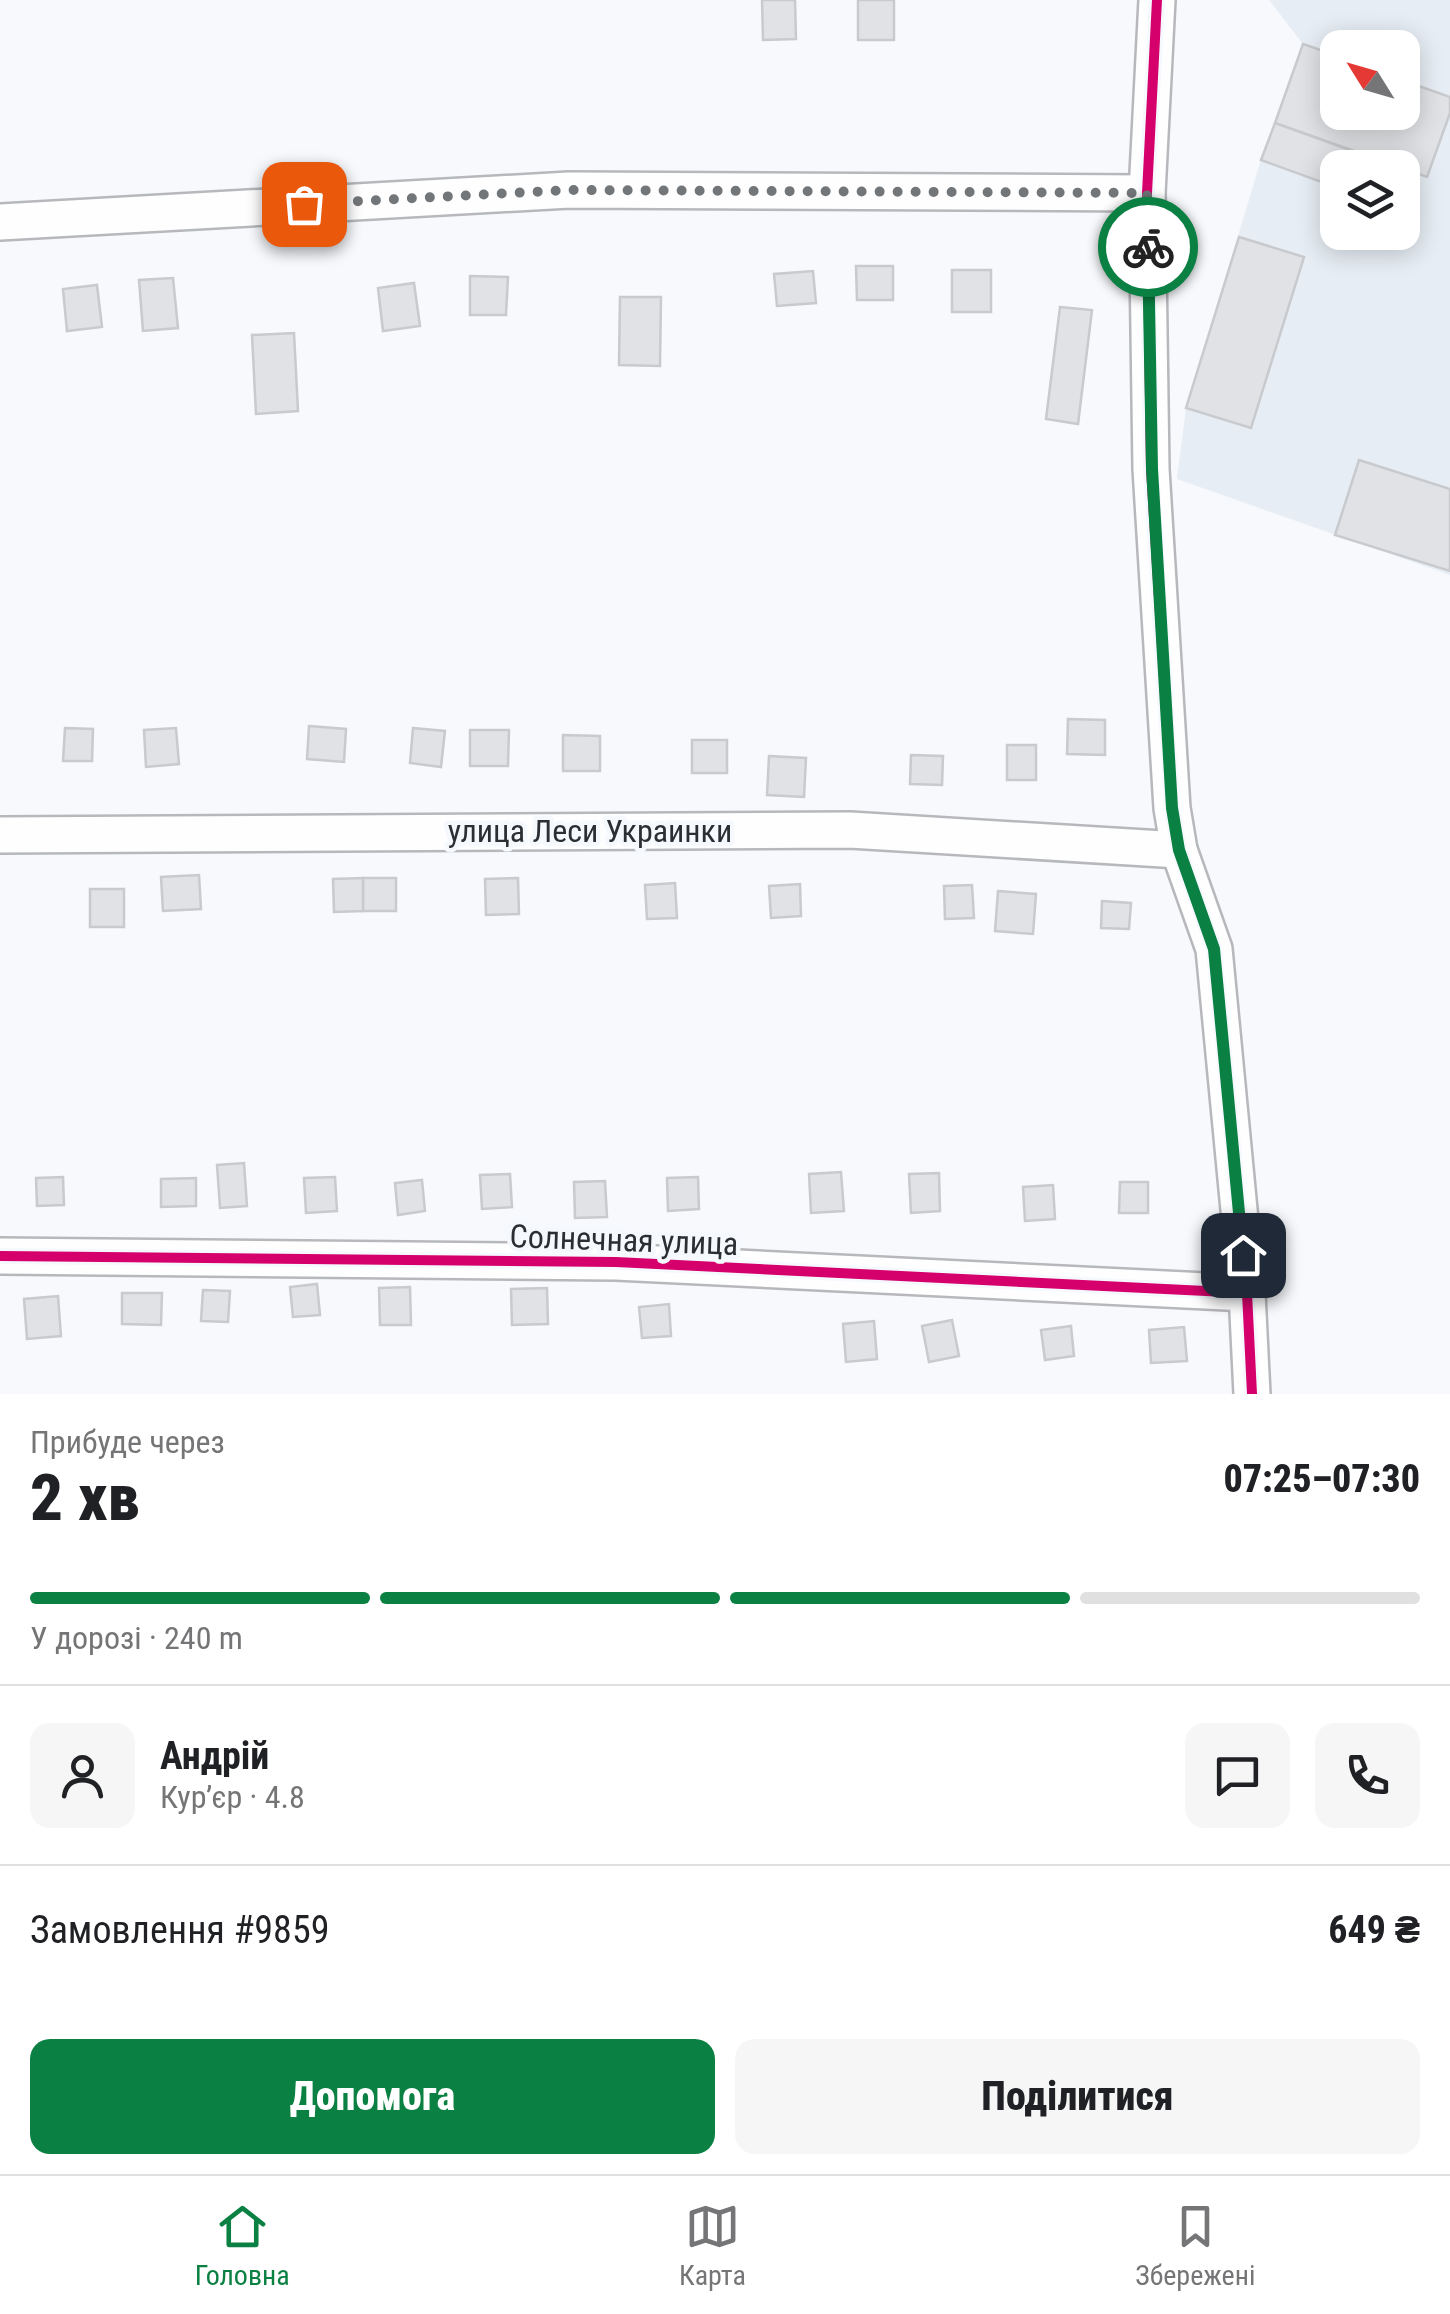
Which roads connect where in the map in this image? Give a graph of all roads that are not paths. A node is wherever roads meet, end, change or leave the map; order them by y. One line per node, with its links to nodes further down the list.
1 (1157, 0): 2 (street)
2 (1147, 193): 3 (street); 5 (street)
3 (0, 222)
4 (0, 835): 5 (street, улица Леси Украинки)
5 (1179, 850): 7 (street)
6 (0, 1256): 7 (street, Солнечная улица)
7 (1247, 1293): 8 (street)
8 (1252, 1394)

